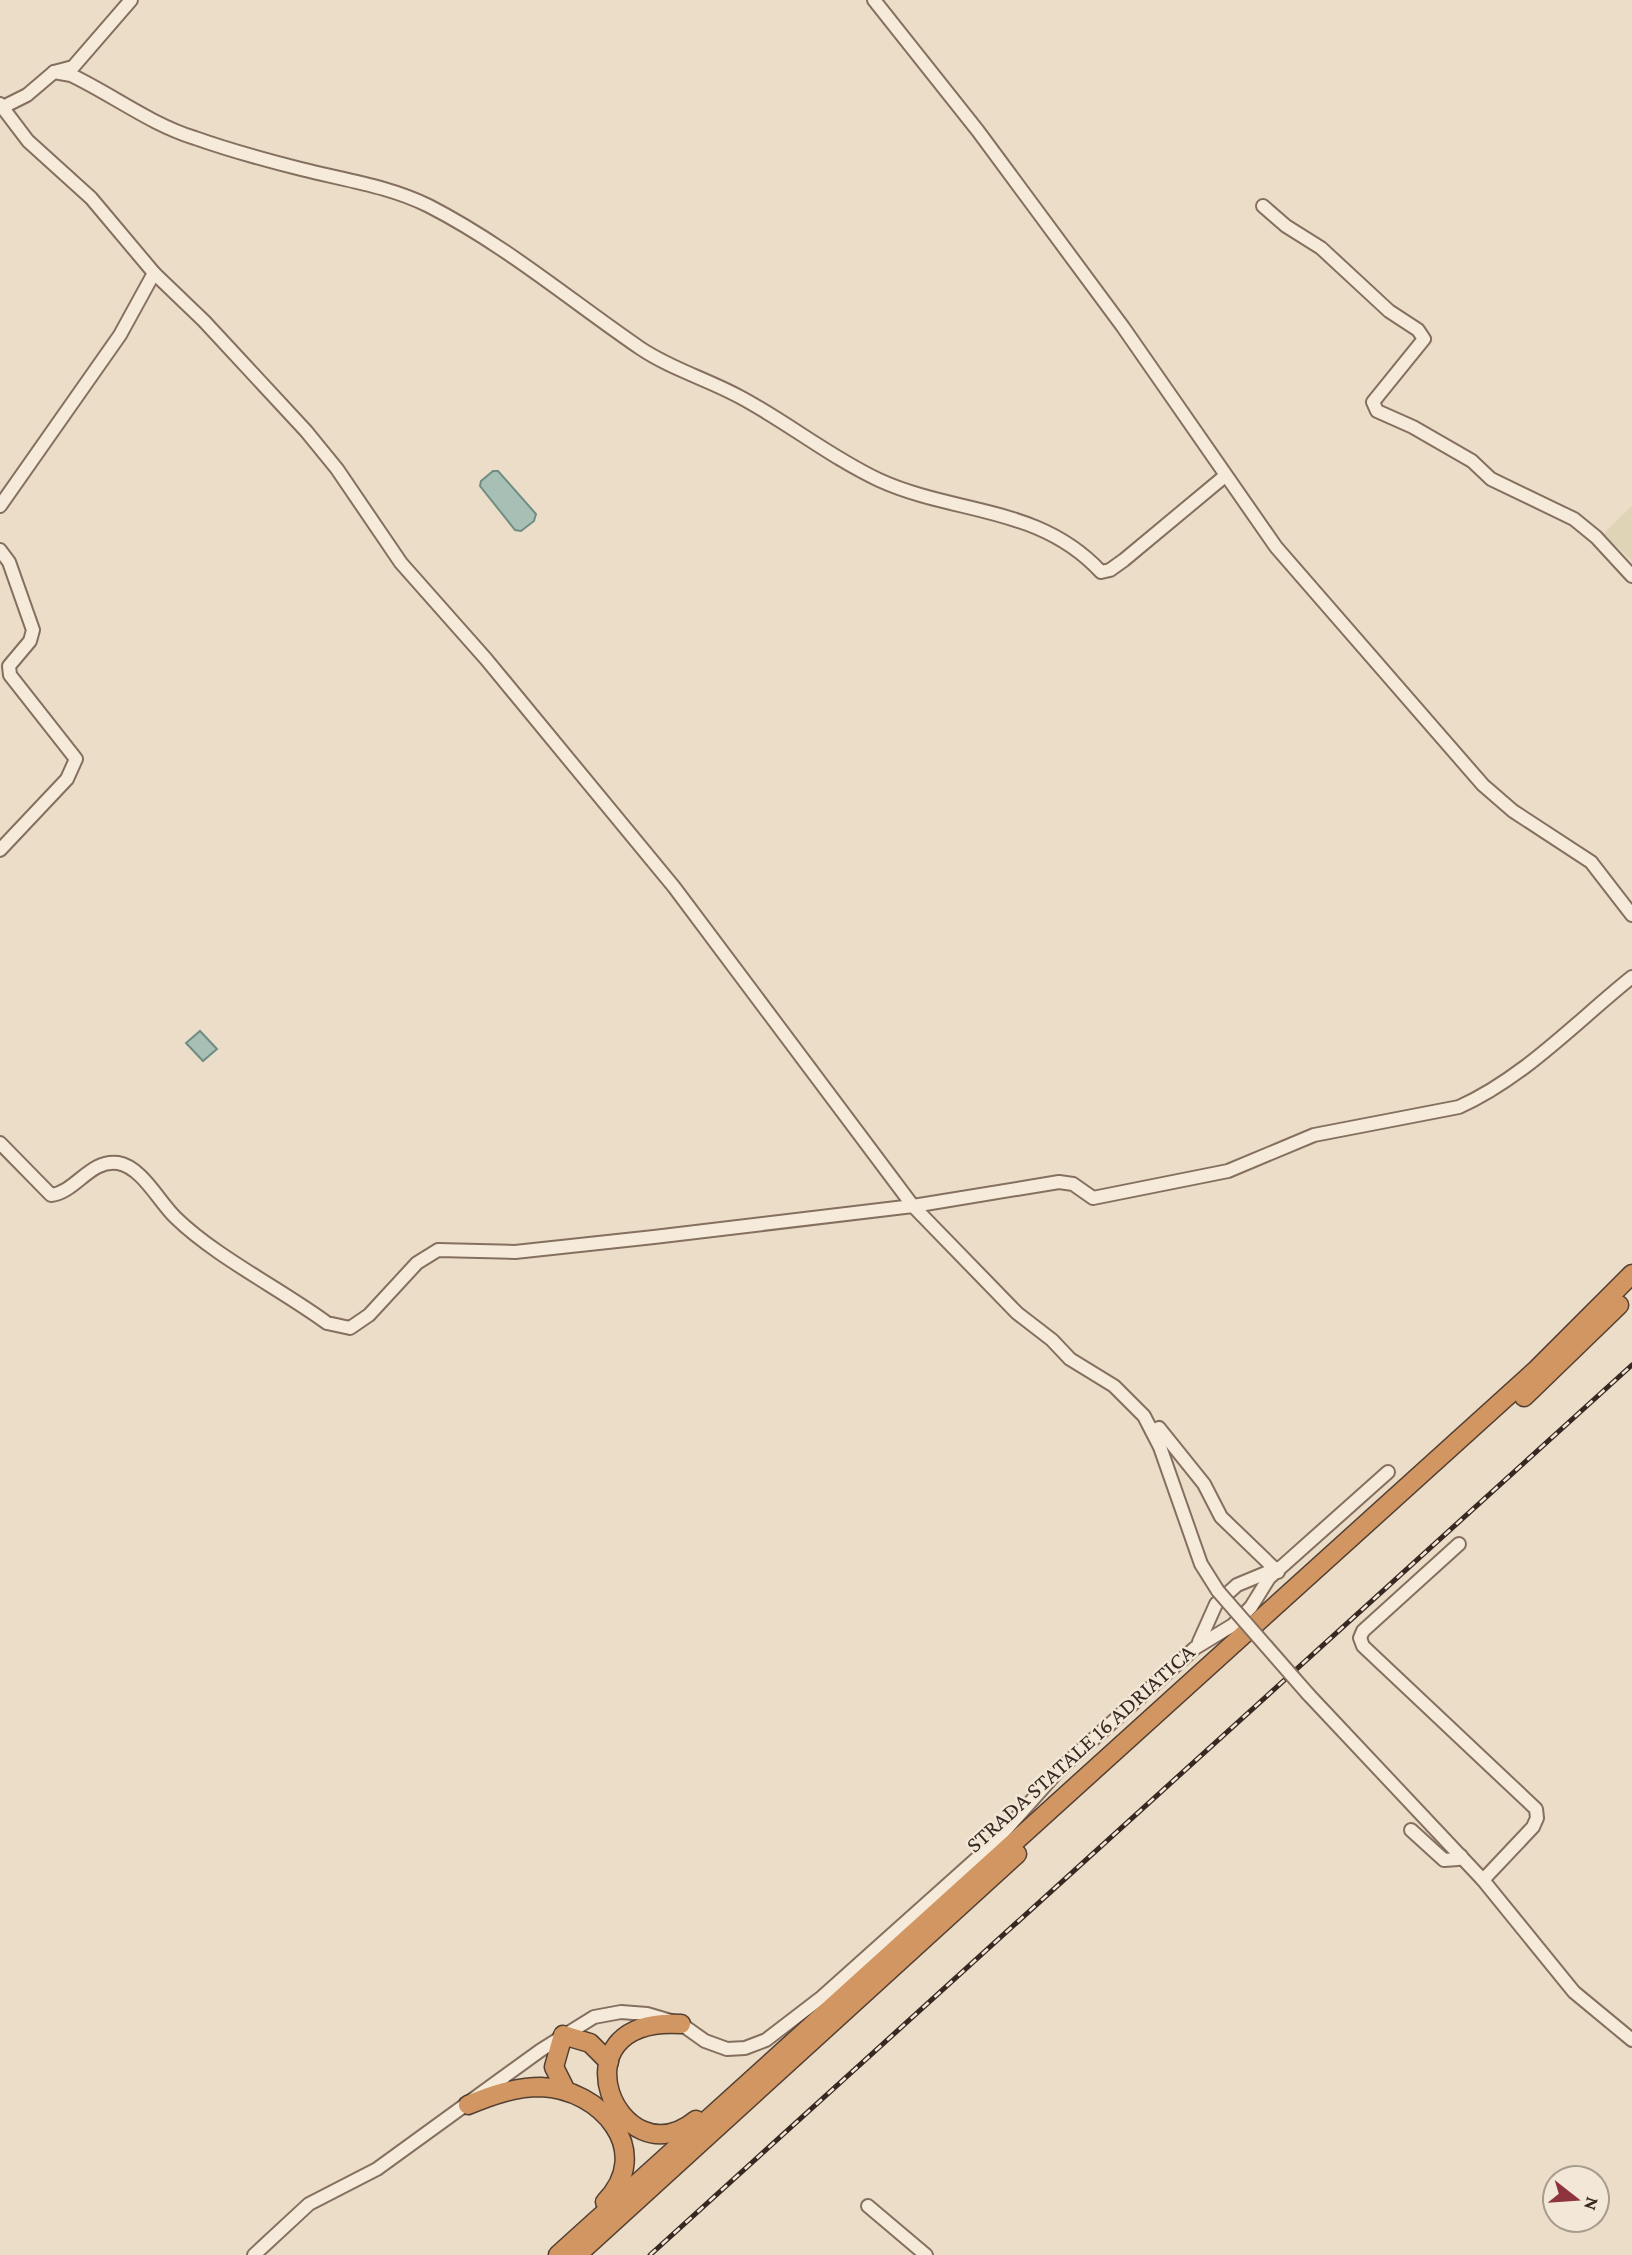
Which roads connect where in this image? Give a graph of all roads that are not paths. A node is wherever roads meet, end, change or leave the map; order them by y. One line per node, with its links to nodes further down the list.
1 (131, 0): 3 (street)
2 (874, 0): 7 (street)
3 (54, 72): 4 (street); 7 (street)
4 (2, 106): 6 (street)
5 (1263, 206): 10 (street)
6 (154, 273): 8 (street); 15 (street)
7 (1225, 476): 12 (street)
8 (0, 506)
9 (0, 550): 11 (street)
10 (1632, 576)
11 (0, 849)
12 (1632, 915)
13 (1632, 976): 15 (street)
14 (0, 1143): 15 (street)
15 (912, 1206): 18 (street)
16 (1632, 1274): 29 (highway, STRADA STATALE 16 ADRIATICA)
17 (1632, 1291): 37 (highway, STRADA STATALE 16 ADRIATICA)
18 (1152, 1431): 21 (street); 24 (street, bridge)
19 (1388, 1472): 21 (street)
20 (1459, 1544): 25 (street)
21 (1280, 1568): 22 (street); 22 (street)
22 (1195, 1648): 26 (street)
23 (1411, 1830): 24 (street)
24 (1461, 1856): 25 (street)
25 (1483, 1880): 28 (street)
26 (681, 2024): 27 (street); 30 (highway)
27 (562, 2035): 30 (highway); 31 (highway); 32 (street)
28 (1632, 2040)
29 (787, 2046): 30 (highway); 36 (highway, STRADA STATALE 16 ADRIATICA)
30 (609, 2063)
31 (566, 2091): 32 (highway); 35 (highway)
32 (468, 2105): 34 (street)
33 (868, 2206): 38 (street)
34 (254, 2255)
35 (549, 2255)
36 (558, 2255)
37 (577, 2255)
38 (926, 2255)

